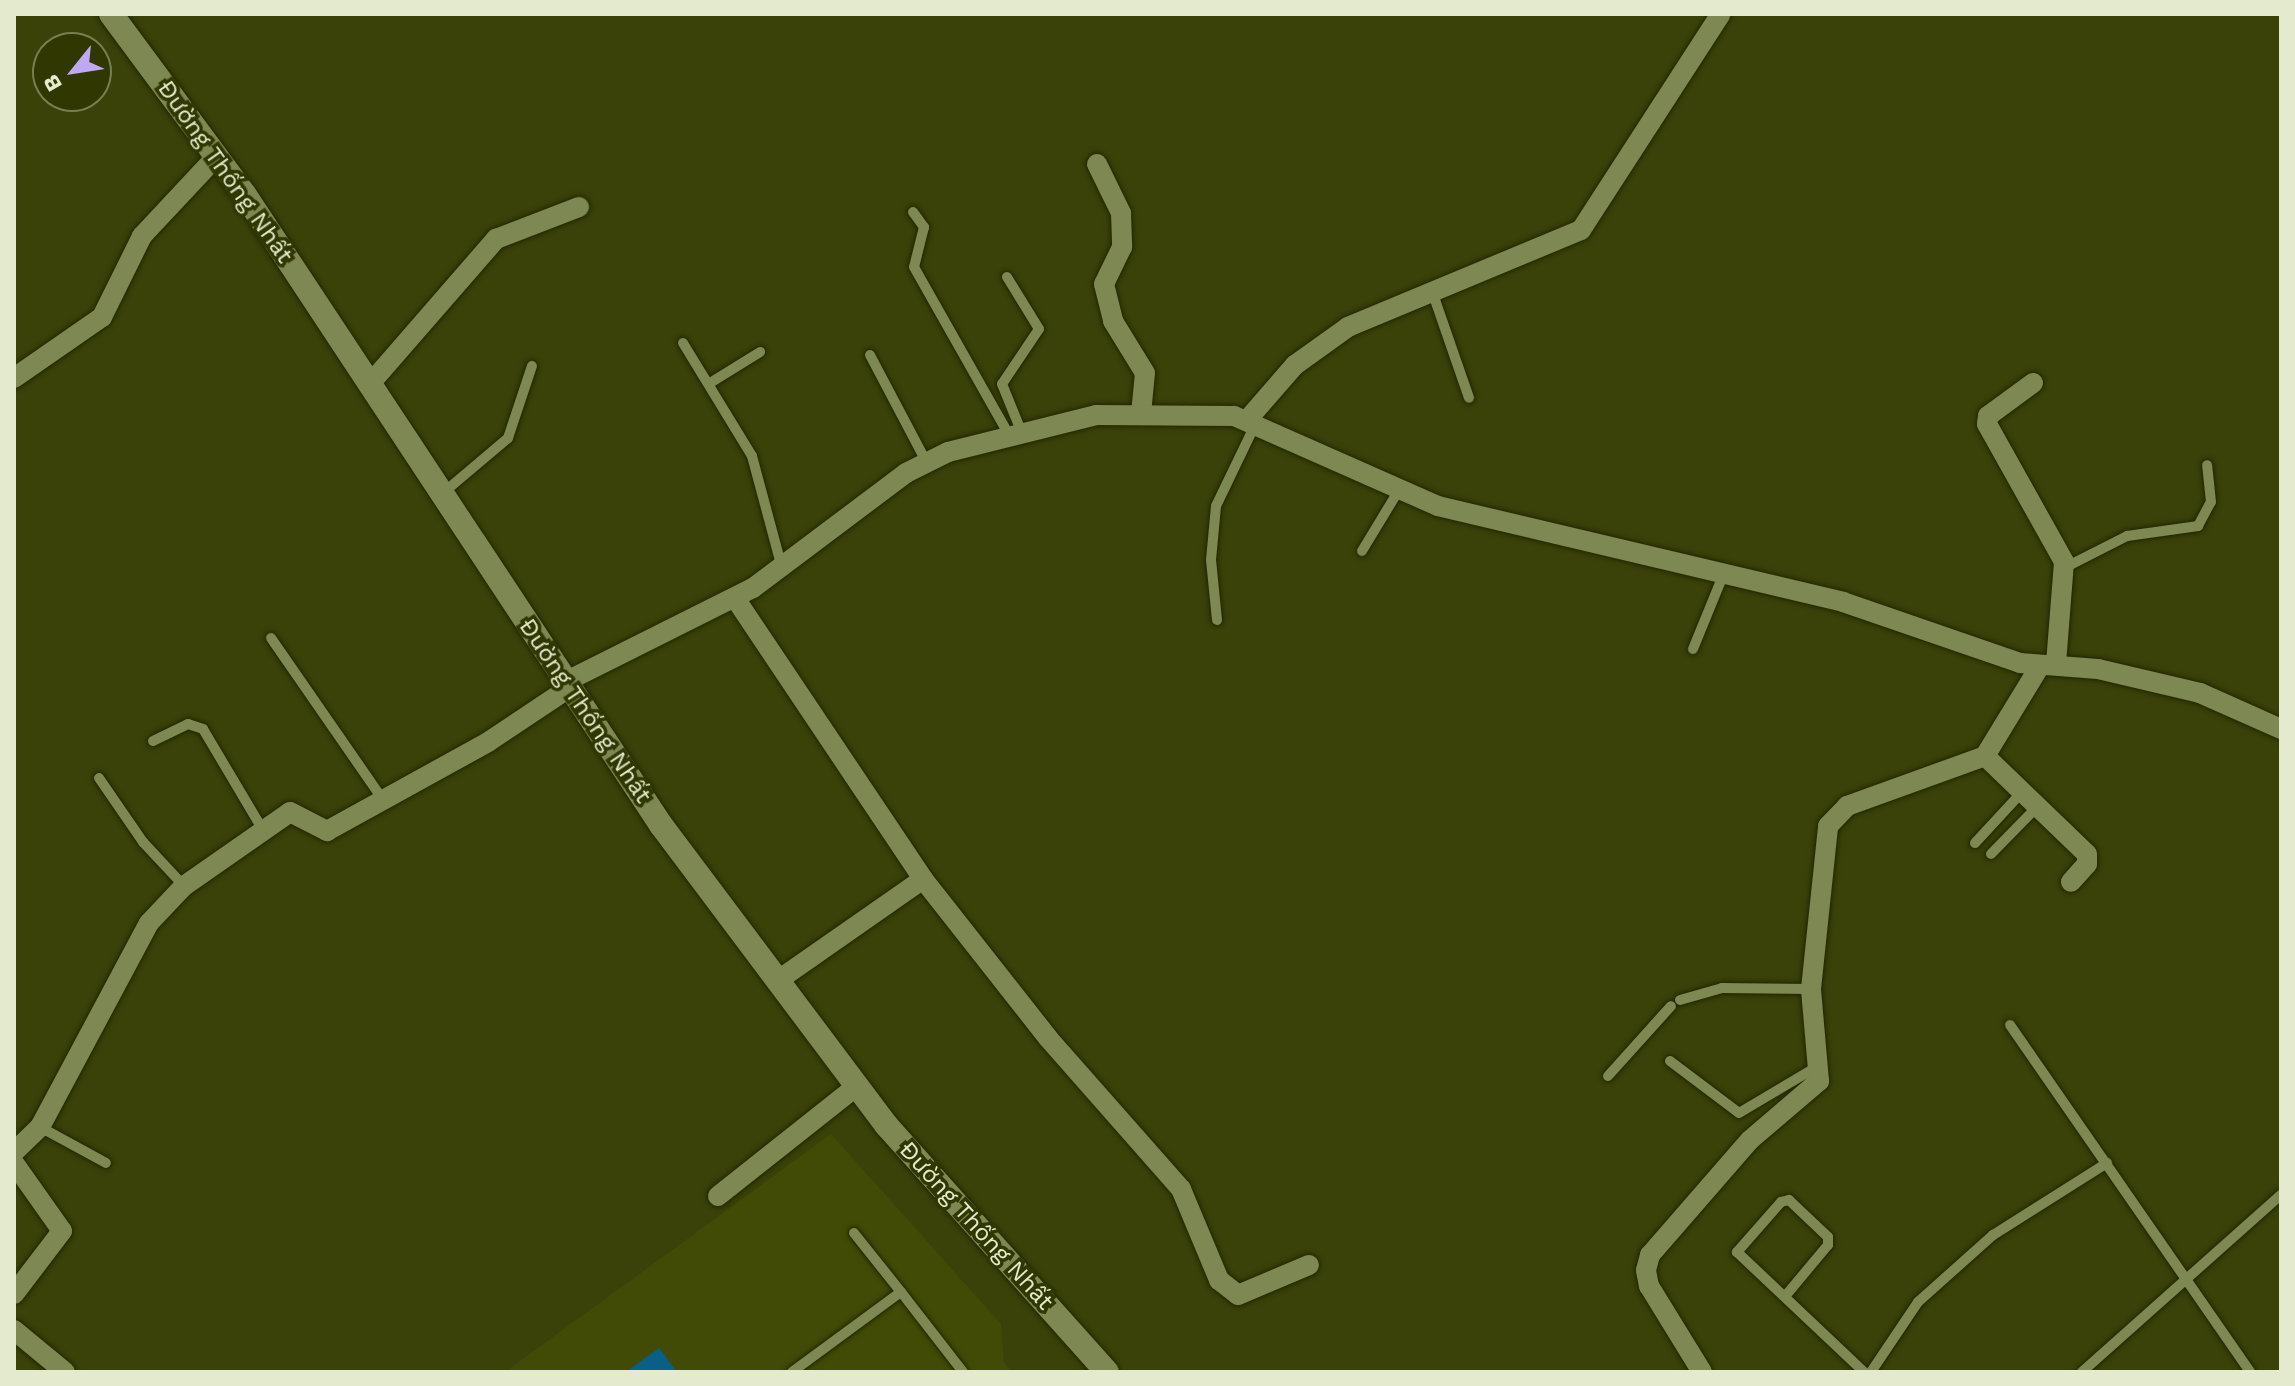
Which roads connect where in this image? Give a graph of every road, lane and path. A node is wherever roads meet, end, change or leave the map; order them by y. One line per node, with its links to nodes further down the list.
1 (111, 14): 3 (street, Đường Thống Nhất)
2 (1721, 14): 8 (street)
3 (216, 157): 13 (street); 16 (street, Đường Thống Nhất)
4 (1097, 164): 18 (street)
5 (579, 207): 16 (street)
6 (913, 212): 20 (lane)
7 (1007, 277): 20 (lane)
8 (1432, 291): 17 (lane); 19 (street)
9 (683, 343): 14 (lane)
10 (760, 352): 14 (lane)
11 (870, 355): 21 (lane)
12 (532, 366): 24 (lane)
13 (14, 378)
14 (710, 383): 26 (lane)
15 (2033, 383): 27 (street)
16 (369, 385): 24 (street, Đường Thống Nhất)
17 (1469, 398)
18 (1141, 414): 19 (street); 20 (street)
19 (1252, 421): 23 (street); 30 (lane)
20 (1016, 434): 21 (street)
21 (926, 461): 26 (street)
22 (2207, 465): 27 (lane)
23 (1399, 490): 25 (lane); 28 (street)
24 (441, 495): 34 (street, Đường Thống Nhất)
25 (1362, 551)
26 (782, 568): 29 (street)
27 (2064, 568): 33 (street)
28 (1722, 578): 32 (lane); 33 (street)
29 (735, 598): 34 (street); 45 (street)
30 (1217, 620)
31 (271, 638): 40 (lane)
32 (1693, 649)
33 (2048, 665): 35 (street); 37 (street)
34 (567, 685): 40 (street); 48 (street, Đường Thống Nhất)
35 (2281, 729)
36 (153, 741): 42 (lane)
37 (1985, 756): 39 (street); 49 (street)
38 (99, 778): 47 (lane)
39 (2022, 792): 41 (street); 43 (lane)
40 (383, 800): 42 (street)
41 (2037, 807): 44 (lane); 46 (street)
42 (263, 830): 47 (street)
43 (1975, 843)
44 (1991, 854)
45 (923, 879): 48 (street); 63 (street)
46 (2071, 882)
47 (184, 886): 55 (street)
48 (777, 981): 54 (street, Đường Thống Nhất)
49 (1811, 989): 52 (street); 53 (lane)
50 (2010, 1025): 59 (lane)
51 (1670, 1061): 52 (lane)
52 (1820, 1064): 73 (street)
53 (1608, 1076)
54 (857, 1086): 61 (street); 69 (street, Đường Thống Nhất)
55 (40, 1127): 56 (street); 58 (lane)
56 (14, 1152)
57 (14, 1163): 66 (street)
58 (106, 1163)
59 (2107, 1163): 64 (lane); 75 (lane)
60 (2281, 1195): 64 (lane)
61 (718, 1196)
62 (854, 1233): 65 (lane)
63 (1309, 1265)
64 (2188, 1281): 76 (lane); 77 (lane)
65 (901, 1292): 71 (lane); 72 (lane)
66 (14, 1294)
67 (1787, 1294): 67 (lane); 74 (lane)
68 (14, 1330): 70 (street)
69 (1095, 1368)
70 (65, 1372)
71 (792, 1372)
72 (963, 1372)
73 (1702, 1372)
74 (1864, 1372)
75 (1871, 1372)
76 (2082, 1372)
77 (2250, 1372)

